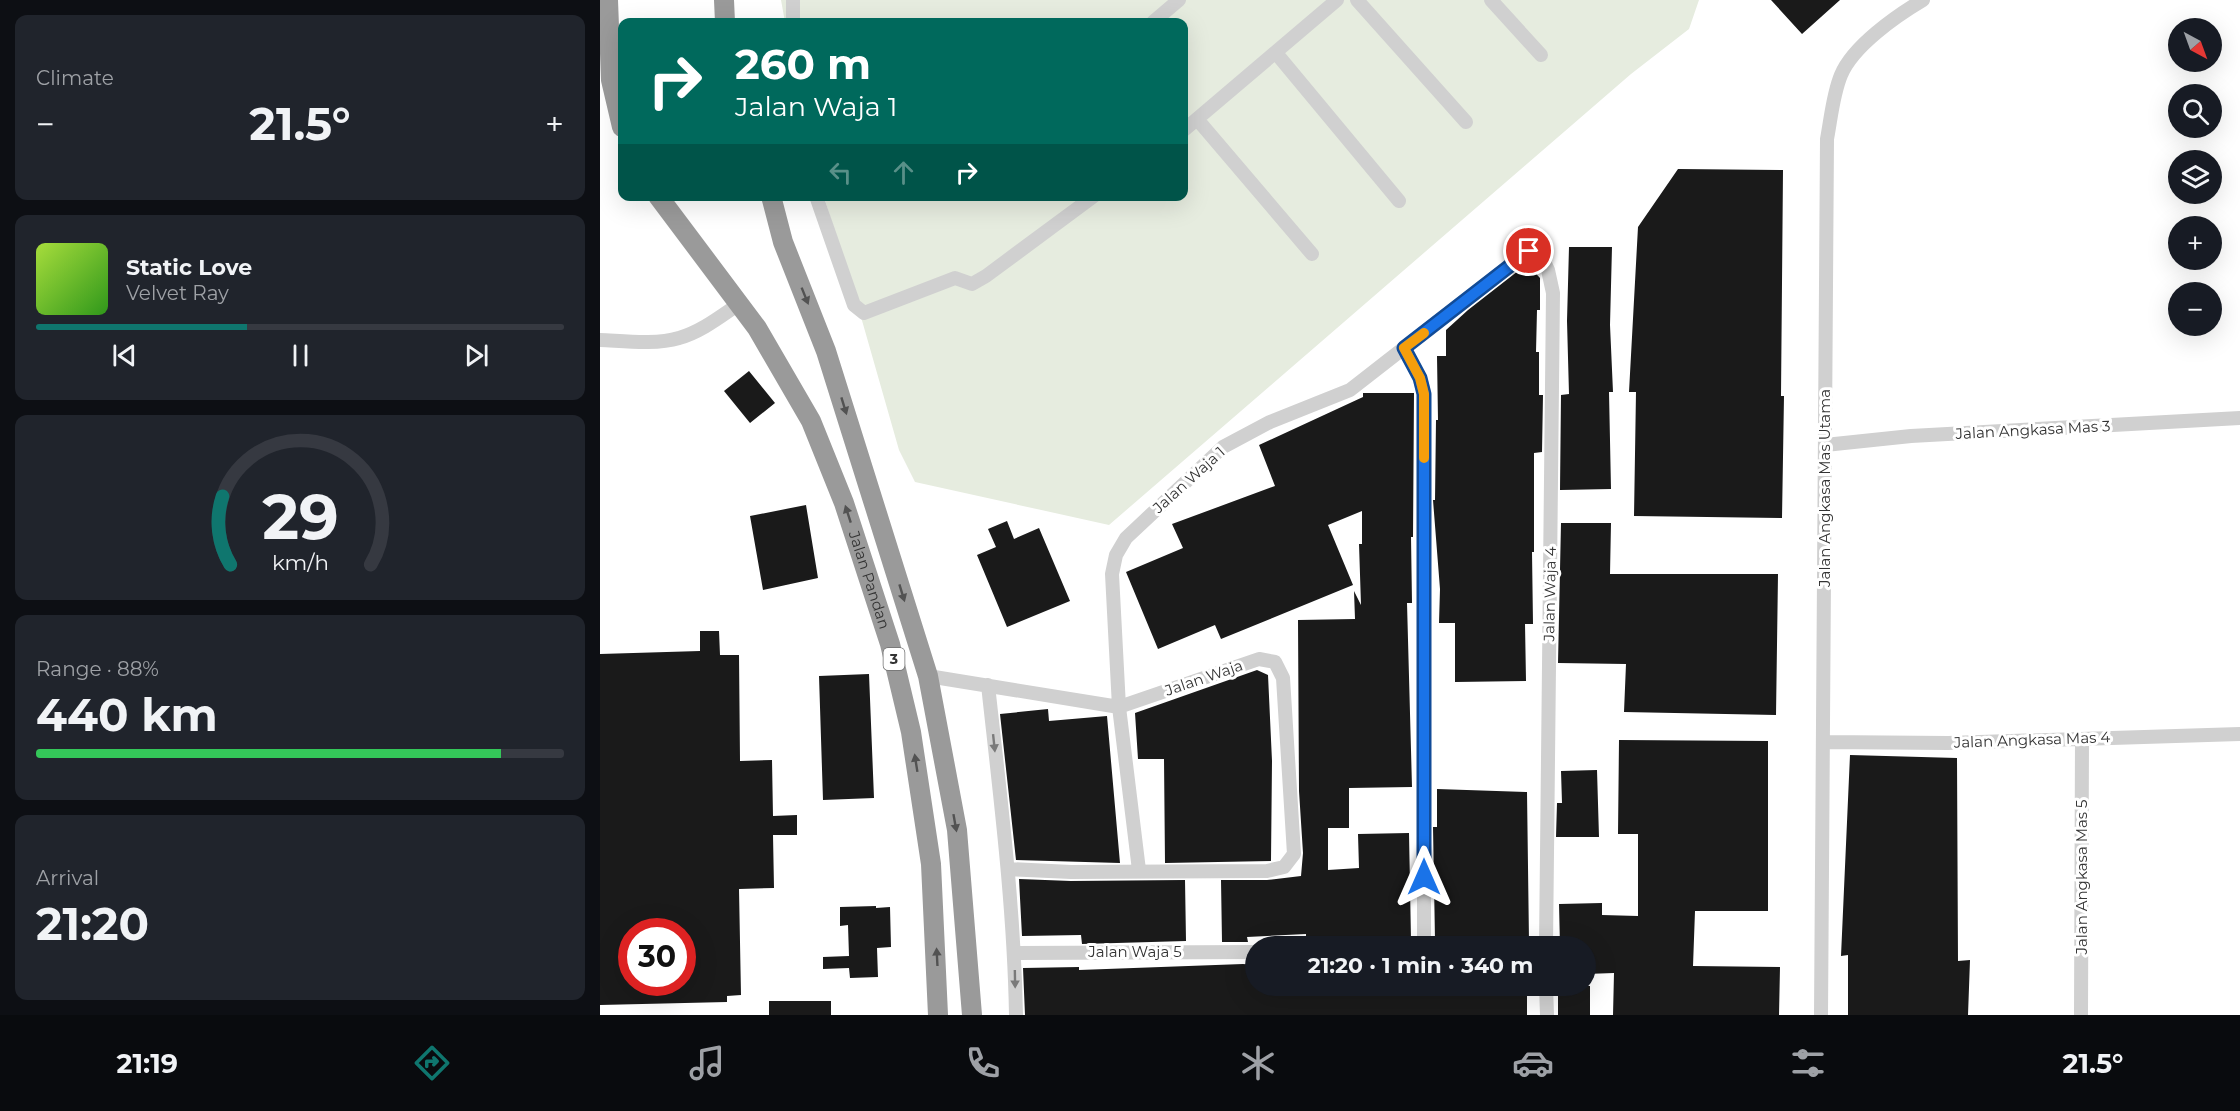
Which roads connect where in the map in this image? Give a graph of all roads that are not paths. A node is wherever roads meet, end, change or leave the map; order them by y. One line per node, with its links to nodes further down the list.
1 (608, 0): 14 (highway)
2 (724, 0): 9 (highway)
3 (793, 0): 10 (street)
4 (1179, 0): 11 (street)
5 (1337, 0): 12 (street)
6 (1357, 0): 18 (street)
7 (1492, 0): 13 (street)
8 (1923, 0): 35 (street, Jalan Angkasa Mas Utama)
9 (724, 18)
10 (793, 18)
11 (1157, 18)
12 (1276, 53): 17 (street); 26 (street)
13 (1541, 55)
14 (611, 80): 15 (highway); 16 (highway)
15 (618, 96)
16 (618, 110)
17 (1197, 119): 19 (street); 29 (street)
18 (1466, 122)
19 (1188, 127)
20 (662, 201): 30 (highway, Jalan Pandan / 3)
21 (677, 201): 30 (highway)
22 (764, 201): 27 (highway)
23 (772, 201): 27 (highway, Jalan Pandan / 3)
24 (818, 201): 25 (street)
25 (1087, 201)
26 (1399, 201)
27 (783, 242): 36 (highway, Jalan Pandan / 3, one-way to 36)
28 (1536, 245): 33 (street, Jalan Waja 1); 45 (street, Jalan Waja 4)
29 (1312, 254)
30 (704, 258): 31 (highway, Jalan Pandan / 3)
31 (739, 304): 32 (street); 49 (highway, Jalan Pandan / 3, one-way to 31)
32 (600, 340)
33 (1404, 348): 38 (street, Jalan Waja 1); 44 (street)
34 (2240, 418): 35 (street, Jalan Angkasa Mas 3)
35 (1826, 445): 41 (street, Jalan Angkasa Mas Utama)
36 (928, 676): 37 (street, Jalan Waja); 50 (highway, Jalan Pandan / 3, one-way to 50)
37 (988, 685): 38 (street, Jalan Waja); 42 (street, one-way to 42)
38 (1119, 707): 43 (street, Jalan Waja 1); 43 (street, Jalan Waja)
39 (2240, 734): 40 (street, Jalan Angkasa Mas 4)
40 (2082, 739): 41 (street, Jalan Angkasa Mas 4); 54 (street, Jalan Angkasa Mas 5)
41 (1823, 742): 53 (street, Jalan Angkasa Mas Utama)
42 (1008, 869): 43 (street); 47 (street)
43 (1139, 870)
44 (1424, 936)
45 (1546, 936)
46 (1245, 952): 47 (street, Jalan Waja 5)
47 (1015, 953): 51 (street, one-way to 51)
48 (1546, 996): 52 (street)
49 (938, 1015)
50 (972, 1015)
51 (1016, 1015)
52 (1546, 1015)
53 (1821, 1015)
54 (2081, 1015)

